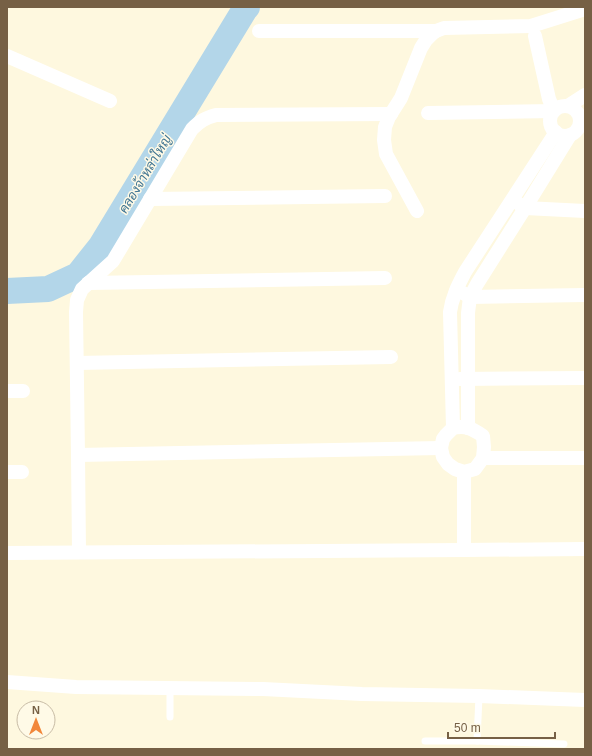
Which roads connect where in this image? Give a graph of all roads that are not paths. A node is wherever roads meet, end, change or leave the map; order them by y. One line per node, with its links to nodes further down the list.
1 (585, 9): 3 (street)
2 (259, 31): 3 (street)
3 (436, 31): 11 (street)
4 (535, 36): 9 (street)
5 (7, 56): 7 (street)
6 (585, 95): 8 (street)
7 (110, 101)
8 (568, 106): 9 (street); 12 (street)
9 (554, 111): 10 (street); 13 (street)
10 (428, 113)
11 (391, 114): 15 (street); 18 (street)
12 (579, 127): 13 (street); 17 (street)
13 (556, 132): 16 (street)
14 (385, 196): 15 (street)
15 (150, 199): 21 (street)
16 (512, 200): 17 (street); 22 (street)
17 (525, 208): 19 (street); 24 (street)
18 (417, 211)
19 (585, 211)
20 (385, 278): 21 (street)
21 (88, 283): 26 (street)
22 (456, 290): 24 (street); 29 (street)
23 (585, 295): 24 (street)
24 (470, 297): 28 (street)
25 (390, 357): 26 (street)
26 (77, 363): 35 (street)
27 (585, 378): 28 (street)
28 (468, 379): 29 (street); 33 (street)
29 (452, 380): 32 (street)
30 (7, 391): 31 (street)
31 (23, 391)
32 (453, 428): 33 (street); 34 (street)
33 (468, 428): 36 (street)
34 (441, 448): 35 (street); 40 (street)
35 (78, 455): 43 (street)
36 (483, 458): 37 (street); 40 (street)
37 (585, 458)
38 (7, 472): 39 (street)
39 (22, 472)
40 (464, 472): 42 (street)
41 (585, 549): 42 (street)
42 (464, 550): 43 (street)
43 (79, 552): 44 (street)
44 (7, 553)
45 (7, 682): 46 (street)
46 (170, 688): 47 (street); 49 (lane)
47 (479, 696): 48 (street); 51 (lane)
48 (585, 700)
49 (170, 717)
50 (425, 740): 51 (lane)
51 (477, 742): 52 (lane)
52 (564, 744)

